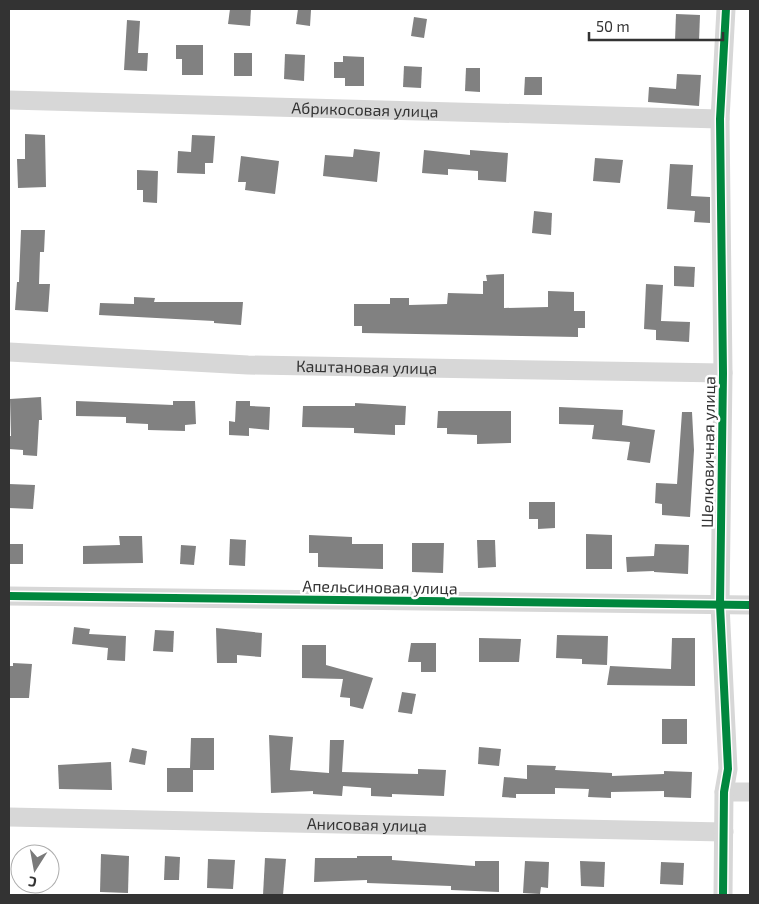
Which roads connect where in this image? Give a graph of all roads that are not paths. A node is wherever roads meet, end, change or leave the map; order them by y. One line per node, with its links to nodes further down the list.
1 (726, 9): 3 (street, Шелковичная улица)
2 (9, 100): 3 (street, Абрикосовая улица)
3 (720, 119): 5 (street, Шелковичная улица)
4 (9, 352): 5 (street, Каштановая улица)
5 (723, 373): 7 (street, Шелковичная улица)
6 (9, 596): 7 (street, Апельсиновая улица)
7 (720, 605): 8 (street, Апельсиновая улица); 9 (street, Шелковичная улица)
8 (750, 605)
9 (724, 792): 10 (street); 12 (street, Шелковичная улица)
10 (750, 792)
11 (9, 817): 12 (street, Анисовая улица)
12 (724, 832): 13 (street, Шелковичная улица)
13 (723, 895)

